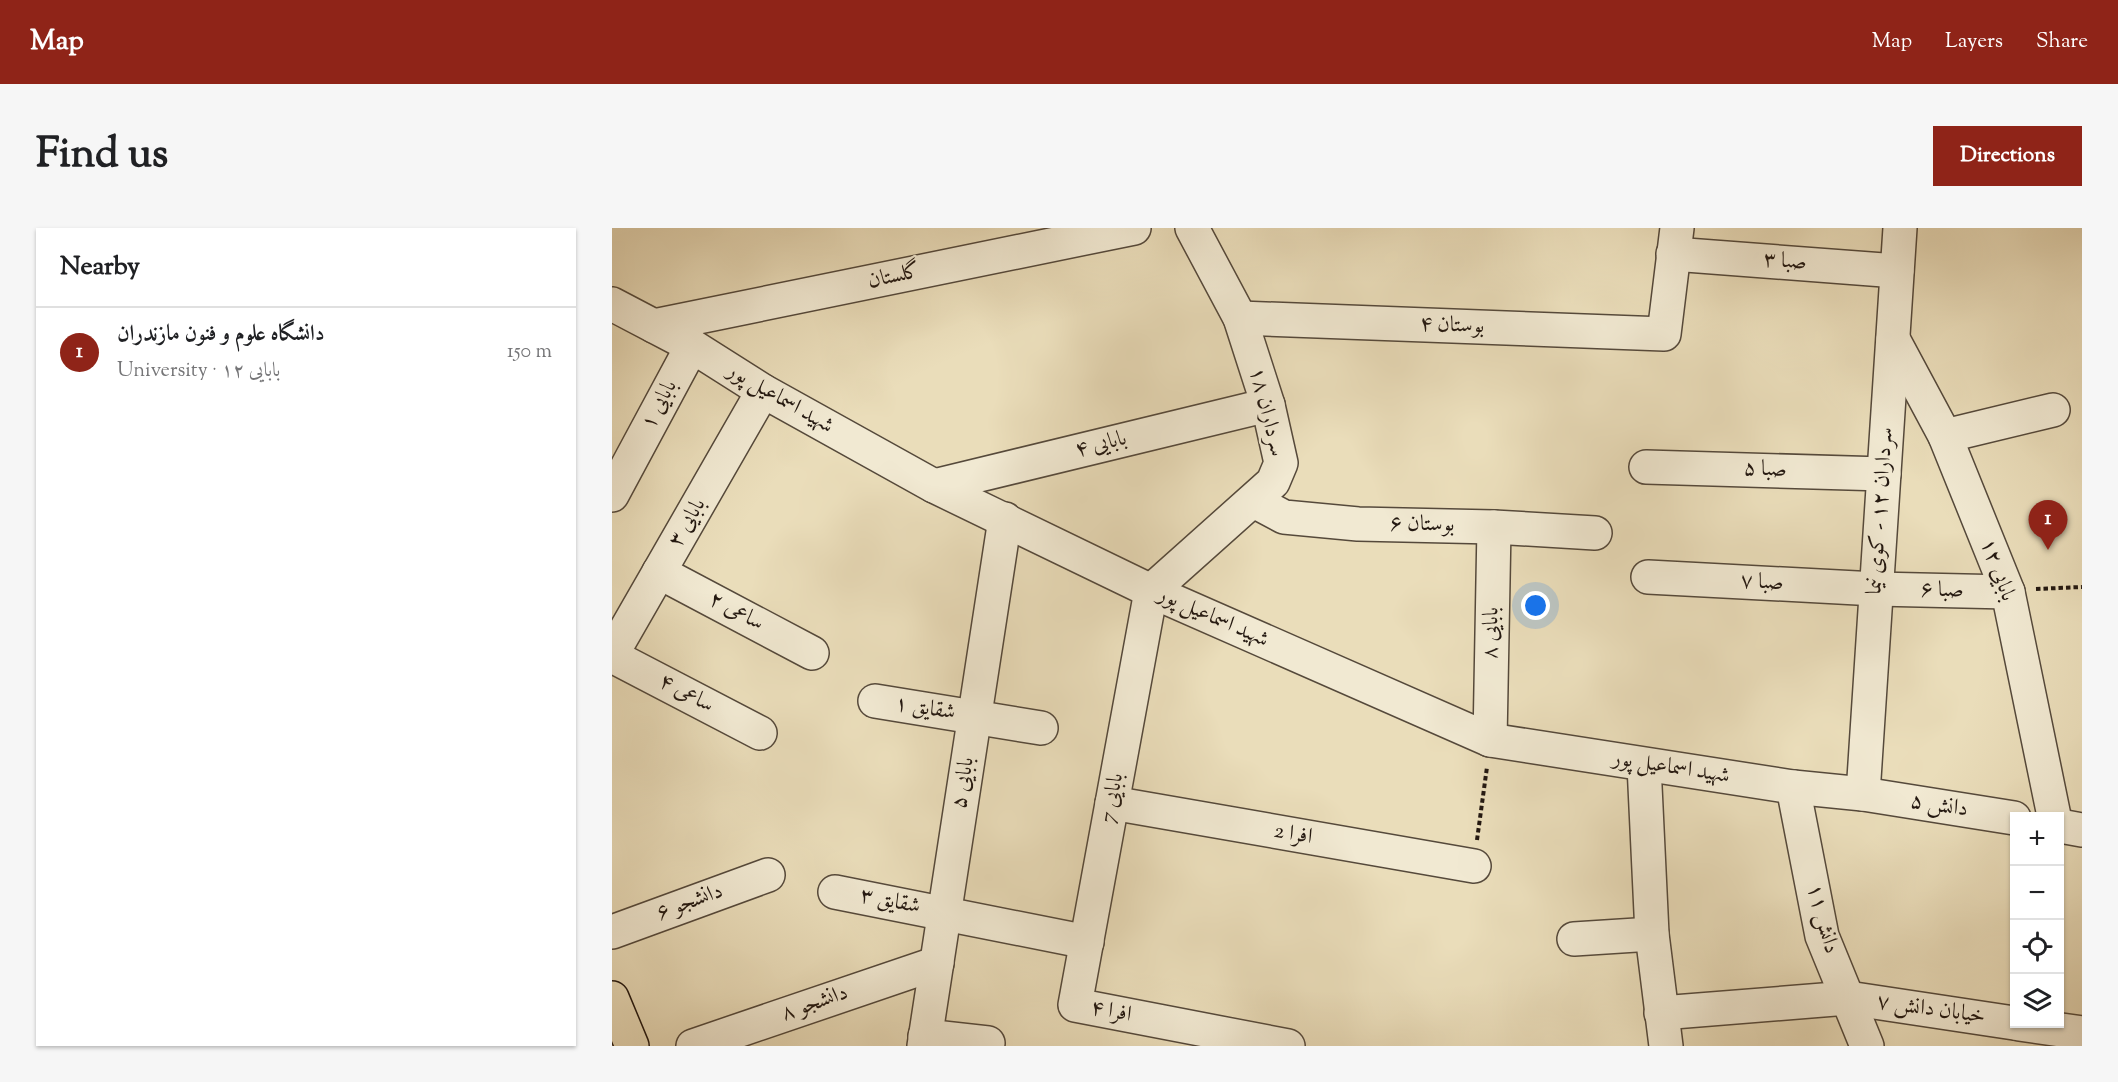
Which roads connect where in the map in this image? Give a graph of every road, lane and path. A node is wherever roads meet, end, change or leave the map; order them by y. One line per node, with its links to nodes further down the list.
1 (1134, 228): 8 (street, گلستان)
2 (1192, 228): 7 (street, سرداران ۱۸)
3 (1900, 228): 5 (street, سرداران ۱۲ - کوی نیما)
4 (1675, 241): 5 (street, صبا ۳); 7 (street, بوستان ۴)
5 (1897, 271): 9 (street, سرداران ۱۲ - کوی نیما)
6 (612, 304): 8 (street, شهید اسماعیل پور)
7 (1240, 318): 12 (street, سرداران ۱۸)
8 (654, 326): 10 (street, شهید اسماعیل پور)
9 (1893, 339): 14 (street, بابایی ۱۲); 16 (street, سرداران ۱۲ - کوی نیما)
10 (692, 346): 11 (street, شهید اسماعیل پور); 18 (street, بابایی ۱)
11 (763, 391): 17 (street, شهید اسماعیل پور); 23 (street, بابایی ۳)
12 (1268, 405): 17 (street, بابایی ۴); 19 (street, سرداران ۱۸)
13 (2053, 410): 14 (street)
14 (1945, 436): 28 (street, بابایی ۱۲)
15 (1646, 467): 16 (street, صبا ۵)
16 (1884, 474): 26 (street, سرداران ۱۲ - کوی نیما)
17 (934, 486): 20 (street, شهید اسماعیل پور)
18 (612, 495)
19 (1254, 501): 21 (street, بوستان ۶); 27 (street, سرداران ۱۸)
20 (1005, 519): 27 (street, شهید اسماعیل پور); 32 (street, بابایی ۵)
21 (1494, 527): 22 (street, بوستان ۶); 35 (street, بابایی ۸)
22 (1595, 533)
23 (659, 572): 29 (street, ساعی ۲); 30 (street, بابایی ۳)
24 (1648, 577): 26 (street, صبا ۷)
25 (2082, 587): 28 (path)
26 (1876, 589): 28 (street, صبا ۶); 38 (street, سرداران ۱۲ - کوی نیما)
27 (1151, 591): 35 (street, شهید اسماعیل پور); 39 (street, بابایی 7)
28 (2008, 592): 40 (street, بابایی ۱۲)
29 (812, 653)
30 (612, 655): 34 (street, ساعی ۴)
31 (875, 701): 32 (street, شقایق ۱)
32 (975, 717): 33 (street, شقایق ۱); 47 (street, بابایی ۵)
33 (1041, 728)
34 (760, 733)
35 (1491, 740): 36 (street, شهید اسماعیل پور); 44 (path)
36 (1644, 765): 37 (street, شهید اسماعیل پور); 49 (street)
37 (1793, 787): 38 (street, شهید اسماعیل پور); 54 (street, دانش ۱۱)
38 (1863, 794): 41 (street, دانش ۵)
39 (1112, 803): 44 (street, افرا 2); 51 (street, بابایی 7)
40 (2053, 812)
41 (2010, 817)
42 (2064, 827): 43 (street)
43 (2082, 830)
44 (1474, 866)
45 (768, 875): 48 (street, دانشجو ۶)
46 (835, 892): 47 (street, شقایق ۳)
47 (944, 913): 51 (street, شقایق ۳); 52 (street, بابایی ۵)
48 (612, 932)
49 (1652, 934): 50 (street); 56 (street)
50 (1574, 939)
51 (1087, 942): 55 (street, بابایی 7)
52 (937, 963): 60 (street, بابایی ۵); 63 (street, دانشجو ۸)
53 (612, 998): 62 (main road)
54 (1848, 998): 56 (street, خیابان دانش ۷); 57 (street, خیابان دانش ۷); 66 (street, دانش ۱۱)
55 (1076, 1005): 64 (street, افرا ۴)
56 (1661, 1013): 65 (street)
57 (2010, 1022)
58 (2050, 1028): 59 (street)
59 (2082, 1033)
60 (924, 1041): 61 (street)
61 (988, 1043)
62 (632, 1046)
63 (693, 1046)
64 (1288, 1046)
65 (1666, 1046)
66 (1867, 1046)

